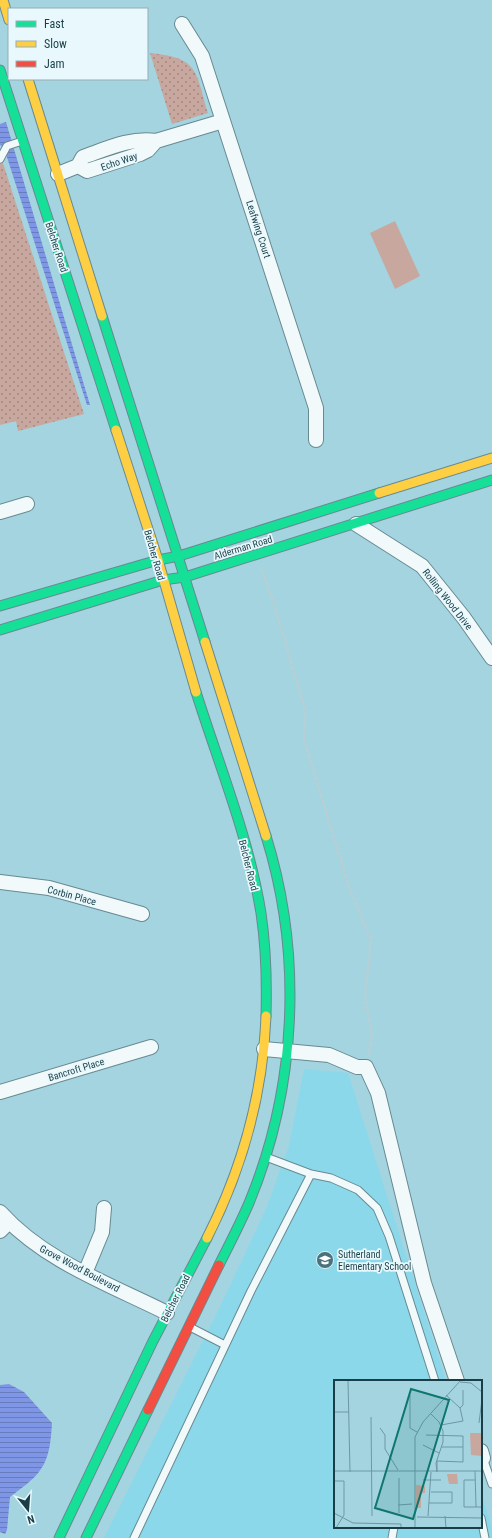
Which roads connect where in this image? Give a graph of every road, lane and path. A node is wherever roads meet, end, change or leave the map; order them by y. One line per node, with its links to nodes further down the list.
1 (3, 0): 2 (main road)
2 (8, 17)
3 (182, 24): 6 (street, Leafwing Court)
4 (0, 70): 7 (main road, Belcher Road)
5 (28, 80): 13 (main road, Belcher Road)
6 (223, 121): 8 (street, Echo Way); 14 (street, Leafwing Court)
7 (23, 141): 11 (lane); 13 (main road, Belcher Road)
8 (156, 141): 9 (street, Echo Way); 10 (street, Echo Way)
9 (124, 143): 10 (street); 12 (street, Echo Way)
10 (128, 157): 12 (street, Echo Way)
11 (0, 159)
12 (78, 166): 13 (street, Echo Way)
13 (47, 177): 21 (main road, Belcher Road); 22 (main road, Belcher Road)
14 (316, 440)
15 (492, 458): 21 (main road, Alderman Road)
16 (492, 480): 19 (main road, Alderman Road)
17 (28, 504): 18 (street)
18 (0, 512)
19 (356, 524): 20 (main road, Alderman Road); 27 (street, Rolling Wood Drive)
20 (256, 555): 23 (main road, Alderman Road); 33 (path)
21 (179, 556): 22 (main road, Alderman Road); 23 (main road, Belcher Road)
22 (158, 560): 24 (main road, Belcher Road); 25 (main road, Alderman Road)
23 (184, 577): 24 (main road, Alderman Road); 32 (main road, Belcher Road)
24 (163, 580): 26 (main road, Alderman Road); 31 (main road, Belcher Road)
25 (0, 606)
26 (0, 630)
27 (492, 658)
28 (0, 882): 29 (street, Corbin Place)
29 (142, 914)
30 (151, 1047): 34 (street, Bancroft Place)
31 (264, 1049): 32 (street); 35 (main road, Belcher Road)
32 (288, 1052): 33 (street); 35 (main road, Belcher Road)
33 (366, 1068): 45 (street)
34 (0, 1092)
35 (255, 1153): 36 (lane); 40 (main road, Belcher Road); 42 (main road, Belcher Road)
36 (312, 1174): 43 (lane); 44 (lane)
37 (104, 1208): 39 (street)
38 (3, 1222): 39 (street, Grove Wood Boulevard)
39 (85, 1273): 40 (street, Grove Wood Boulevard)
40 (167, 1313): 41 (main road); 52 (main road, Belcher Road)
41 (174, 1326)
42 (188, 1327): 43 (lane); 47 (main road, Belcher Road)
43 (225, 1345): 54 (lane)
44 (435, 1380)
45 (457, 1380)
46 (146, 1393): 47 (main road)
47 (139, 1430): 53 (main road, Belcher Road)
48 (482, 1455): 49 (lane)
49 (492, 1484)
50 (482, 1523): 56 (lane)
51 (394, 1528): 55 (lane)
52 (59, 1538)
53 (86, 1538)
54 (134, 1538)
55 (392, 1538)
56 (485, 1538)

